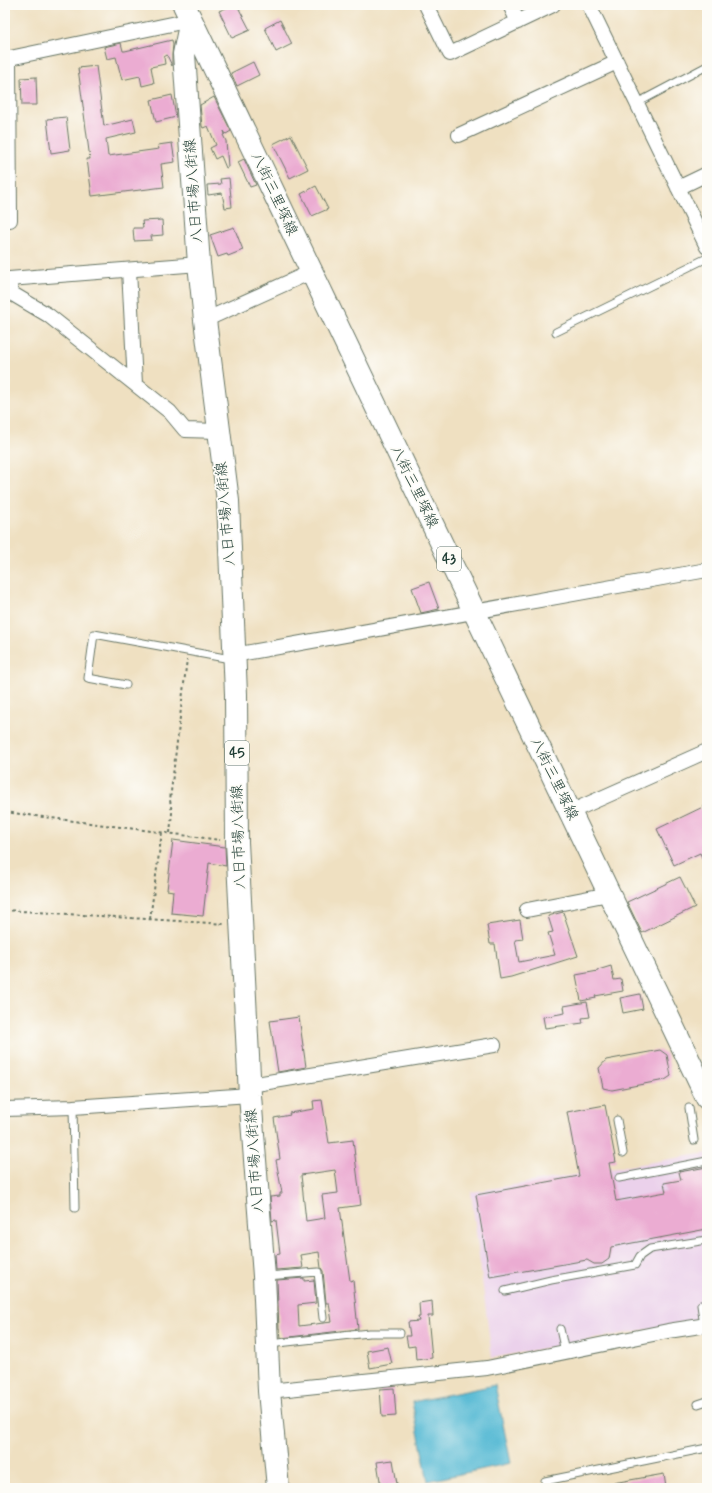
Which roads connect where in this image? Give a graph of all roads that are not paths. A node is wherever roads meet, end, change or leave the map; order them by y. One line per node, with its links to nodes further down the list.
1 (426, 5): 6 (street)
2 (510, 5): 6 (street)
3 (553, 5): 6 (street)
4 (589, 5): 8 (street)
5 (187, 13): 7 (street); 17 (main road, 八日市場八街線 / 45); 19 (main road, 八街三里塚線 / 43)
6 (518, 22)
7 (7, 59): 14 (street)
8 (617, 62): 10 (street); 11 (street)
9 (707, 66): 10 (lane)
10 (637, 103): 13 (street)
11 (458, 135)
12 (707, 174): 13 (street)
13 (678, 188): 15 (street)
14 (10, 220)
15 (707, 248)
16 (707, 258): 21 (lane)
17 (199, 264): 18 (street); 20 (main road, 八日市場八街線 / 45)
18 (129, 270): 22 (street); 22 (street)
19 (311, 272): 20 (street); 25 (main road, 八街三里塚線 / 43)
20 (205, 320): 23 (main road, 八日市場八街線 / 45)
21 (556, 332)
22 (134, 384): 23 (street)
23 (218, 431): 26 (main road, 八日市場八街線 / 45)
24 (707, 570): 25 (street)
25 (474, 611): 26 (street); 29 (main road, 八街三里塚線 / 43)
26 (234, 655): 27 (lane); 33 (main road, 八日市場八街線 / 45)
27 (126, 685)
28 (707, 750): 29 (street)
29 (570, 812): 30 (main road, 八街三里塚線 / 43)
30 (610, 894): 31 (street); 34 (main road, 八街三里塚線 / 43)
31 (527, 910)
32 (494, 1046): 33 (street)
33 (250, 1090): 35 (street); 44 (main road, 八日市場八街線 / 45)
34 (701, 1104): 38 (lane)
35 (74, 1107): 36 (street); 42 (lane)
36 (5, 1109)
37 (618, 1120): 39 (lane)
38 (694, 1140)
39 (623, 1152)
40 (707, 1161): 41 (lane)
41 (619, 1178)
42 (75, 1208)
43 (707, 1240): 45 (lane)
44 (264, 1276): 47 (lane); 51 (main road, 八日市場八街線 / 45)
45 (505, 1291)
46 (701, 1305): 48 (lane)
47 (323, 1318)
48 (705, 1326): 52 (street)
49 (560, 1329): 52 (lane)
50 (400, 1333): 51 (lane)
51 (267, 1344): 53 (main road, 八日市場八街線 / 45)
52 (565, 1352): 53 (street)
53 (269, 1391): 58 (main road, 八日市場八街線 / 45)
54 (707, 1401): 55 (lane)
55 (698, 1404)
56 (707, 1448): 57 (lane)
57 (545, 1481)
58 (278, 1488)

